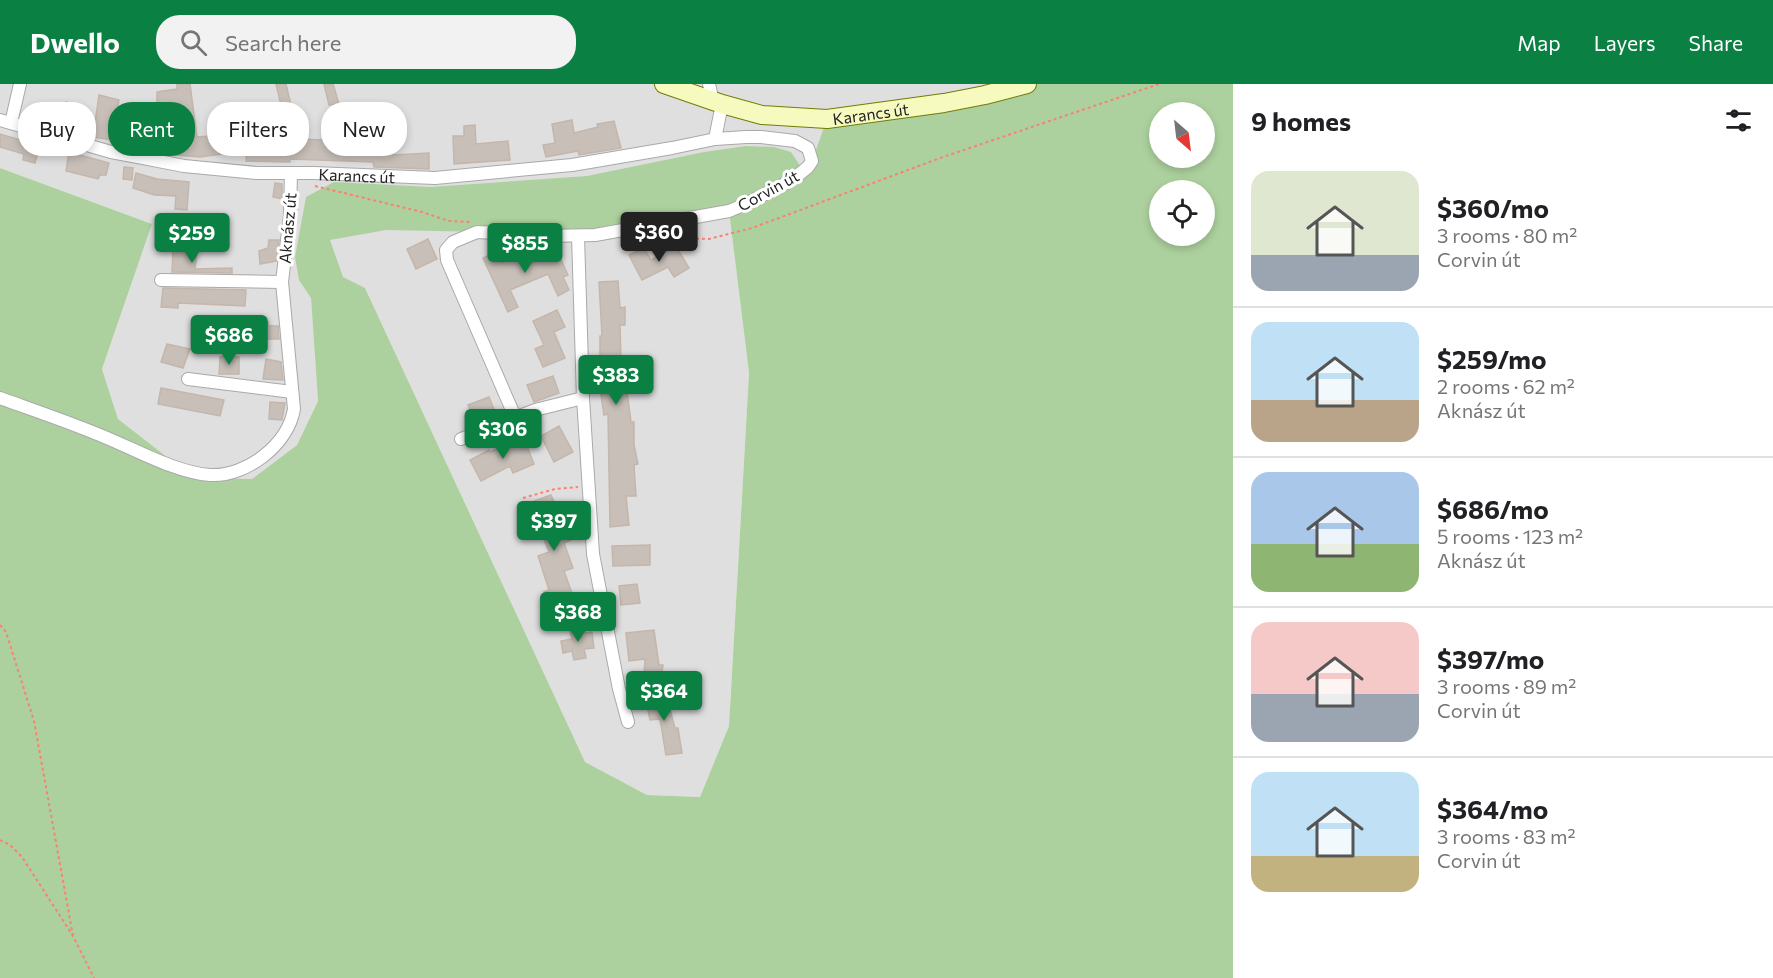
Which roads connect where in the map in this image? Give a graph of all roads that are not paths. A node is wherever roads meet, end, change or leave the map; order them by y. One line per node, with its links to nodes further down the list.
1 (20, 84): 5 (street)
2 (664, 84): 4 (main road, Karancs út)
3 (1027, 84): 4 (main road, Karancs út)
4 (715, 97): 6 (street)
5 (5, 122): 7 (street, Karancs út)
6 (715, 139): 7 (street, Karancs út); 8 (street, Corvin út)
7 (291, 174): 10 (street, Aknász út)
8 (578, 236): 14 (street); 15 (street, Corvin út)
9 (162, 280): 10 (street, Aknász út)
10 (282, 282): 12 (street, Aknász út)
11 (188, 379): 12 (street)
12 (292, 392): 13 (street, Aknász út)
13 (0, 398)
14 (583, 398): 15 (street); 17 (street)
15 (515, 417): 16 (street)
16 (461, 439)
17 (628, 722)

